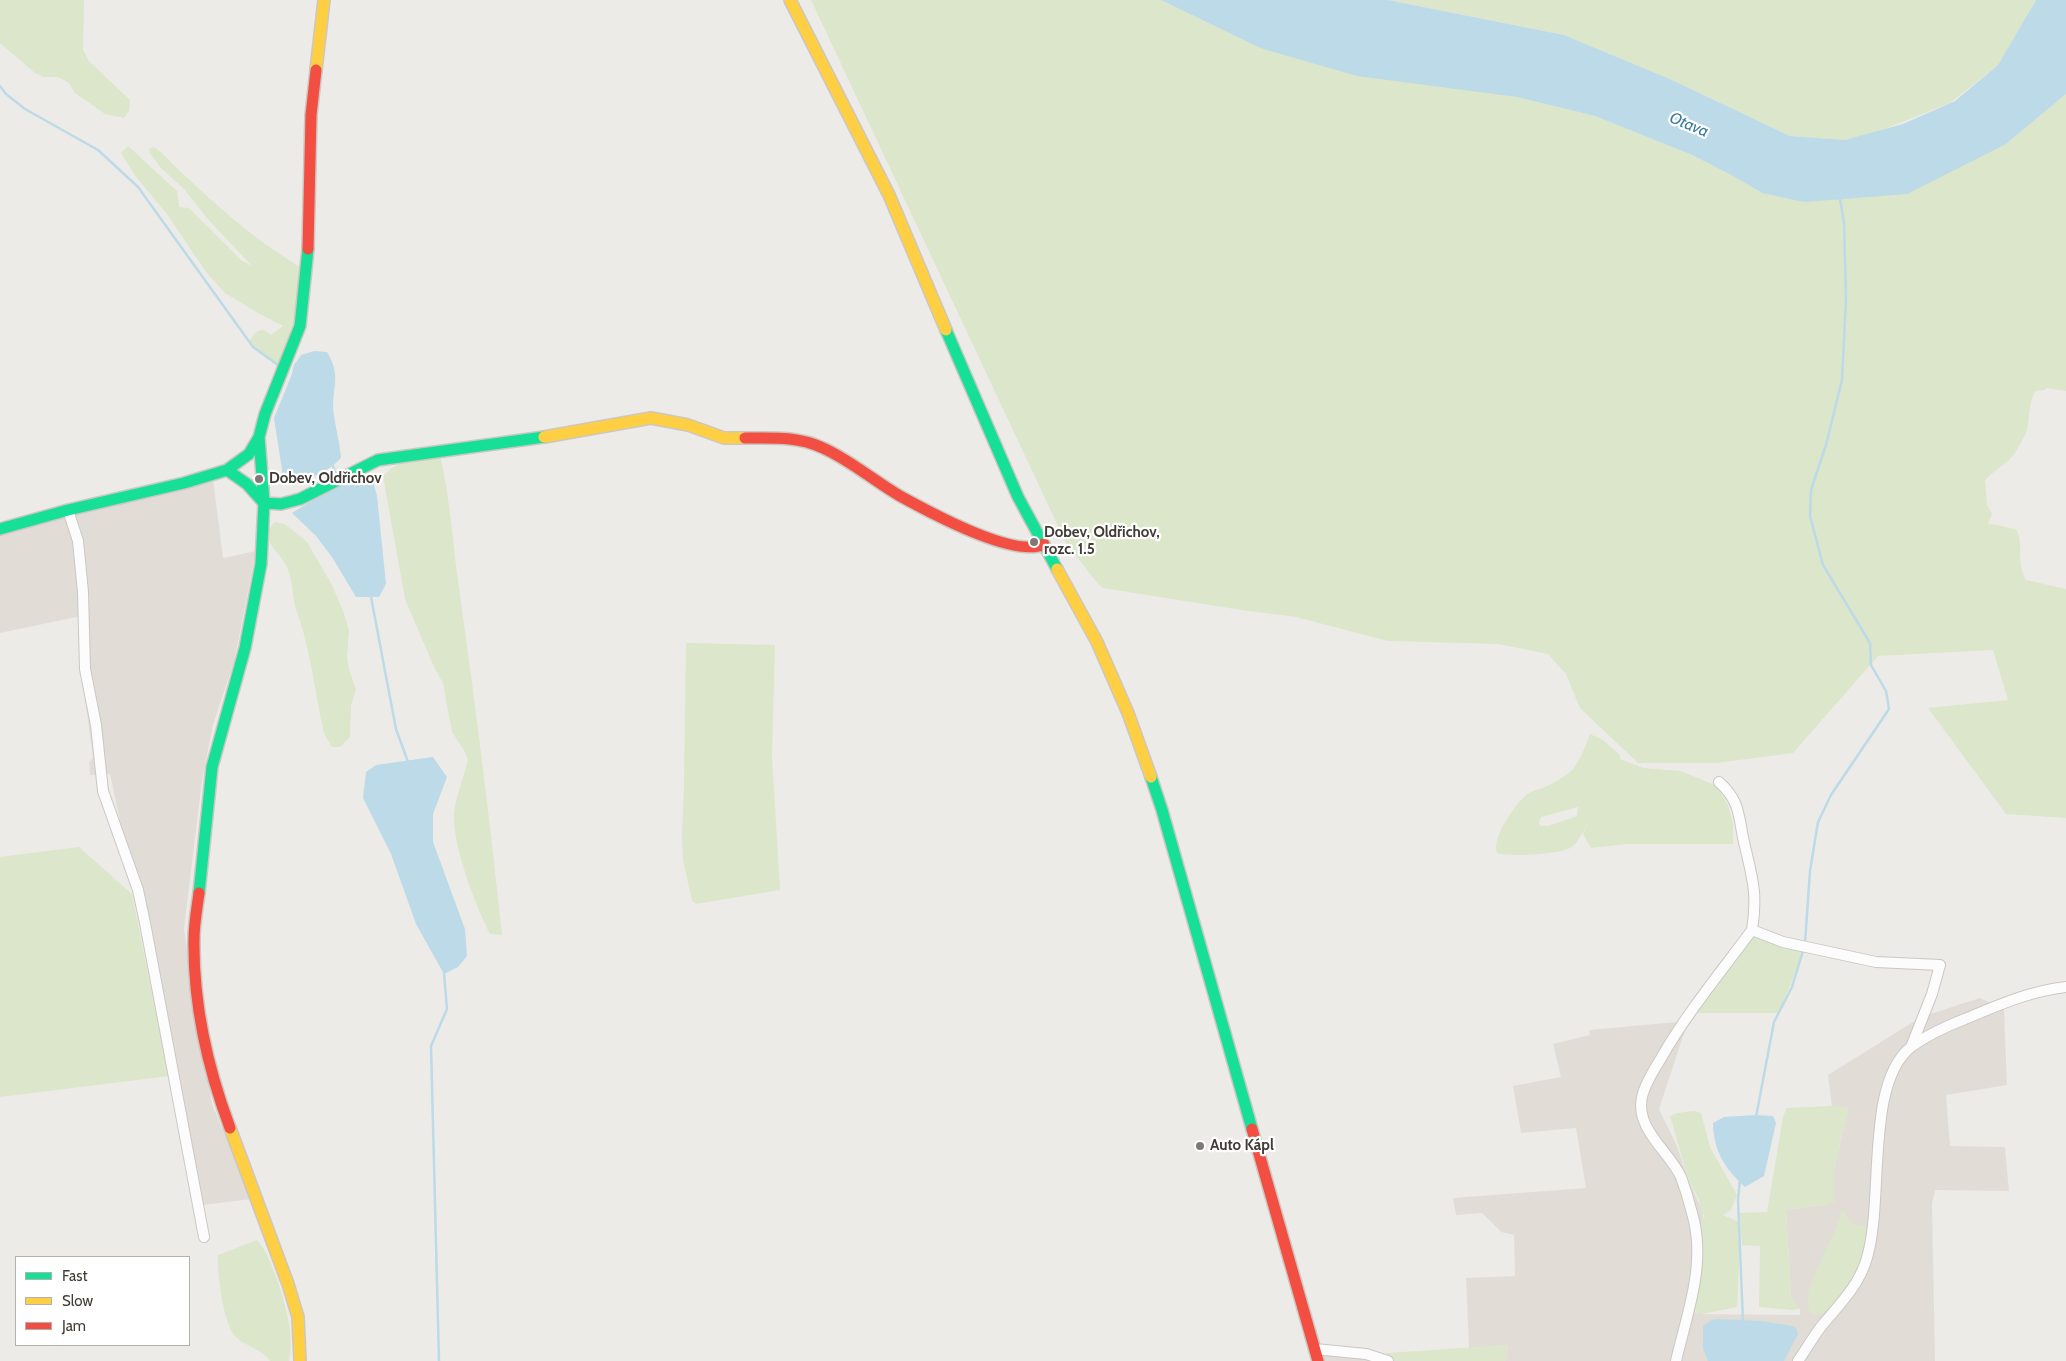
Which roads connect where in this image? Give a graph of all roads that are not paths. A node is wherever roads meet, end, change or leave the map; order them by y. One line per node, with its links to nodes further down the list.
1 (324, 0): 3 (street)
2 (790, 0): 8 (street)
3 (259, 437): 4 (street); 5 (street)
4 (227, 470): 5 (street); 6 (street)
5 (264, 503): 8 (street); 15 (street)
6 (68, 510): 7 (street); 13 (street)
7 (0, 529)
8 (1044, 544): 14 (street)
9 (1719, 782): 10 (street)
10 (1752, 930): 12 (street); 18 (street)
11 (2066, 987): 12 (street)
12 (1911, 1047): 19 (street)
13 (204, 1237)
14 (1315, 1349): 16 (street); 17 (street)
15 (300, 1361)
16 (1318, 1361)
17 (1388, 1361)
18 (1676, 1361)
19 (1798, 1361)

